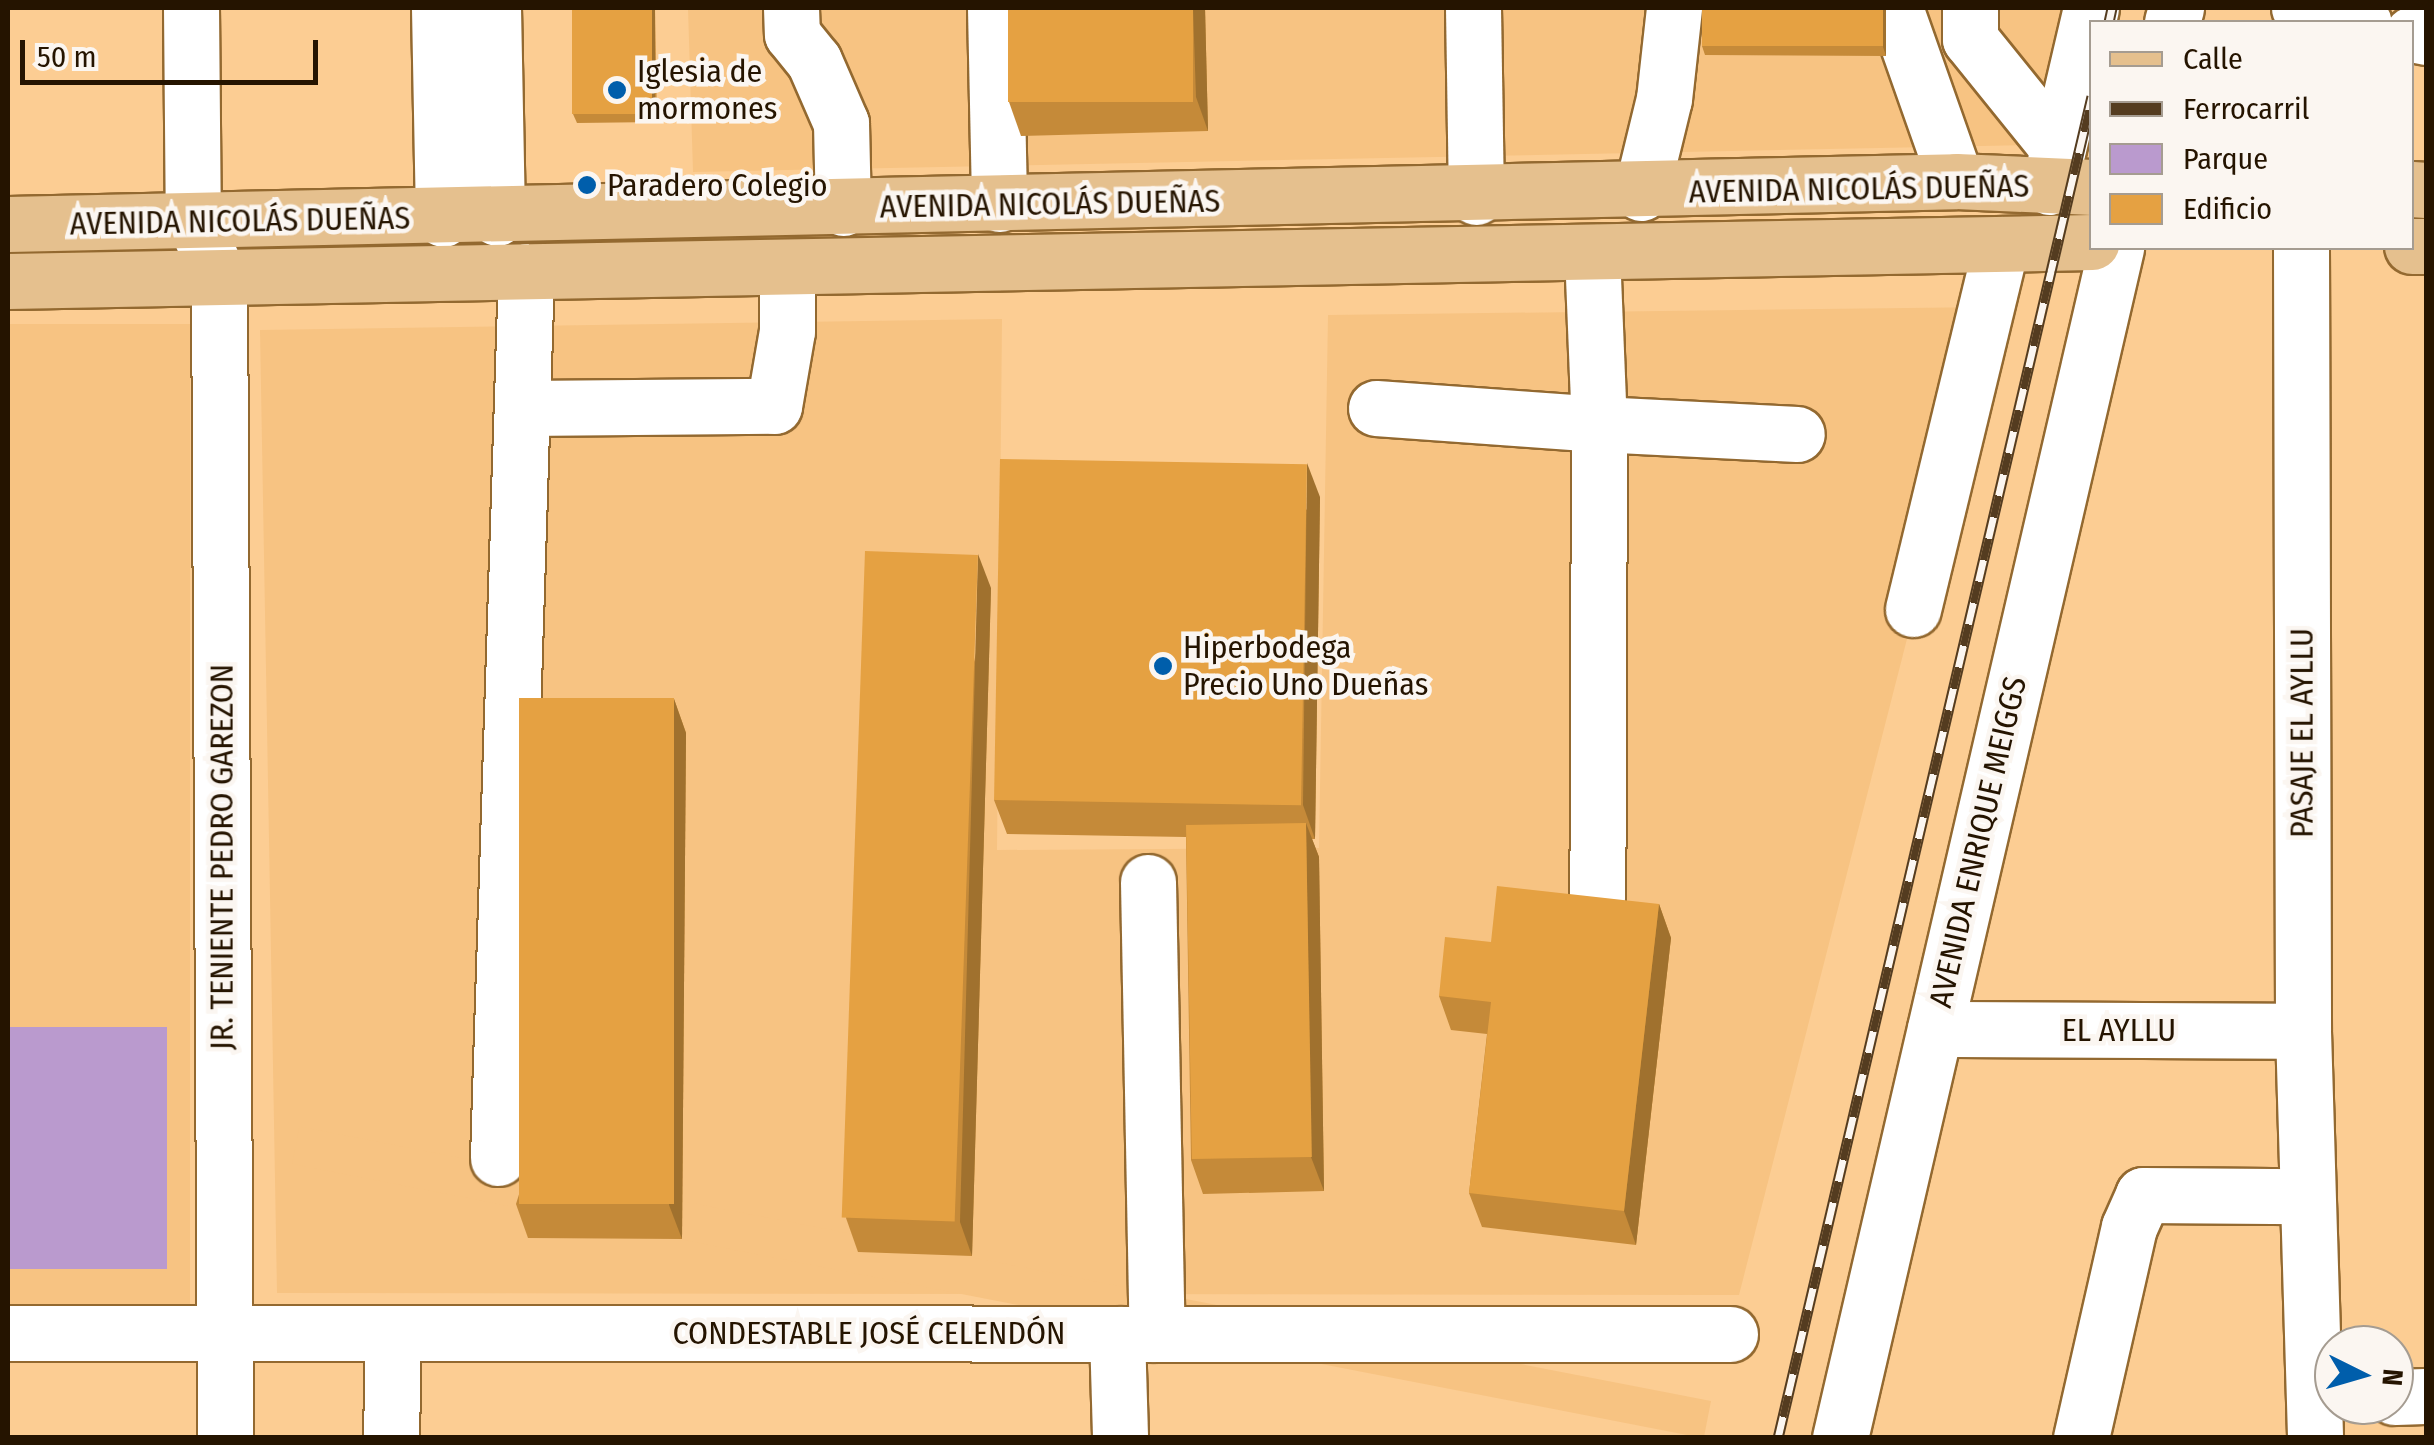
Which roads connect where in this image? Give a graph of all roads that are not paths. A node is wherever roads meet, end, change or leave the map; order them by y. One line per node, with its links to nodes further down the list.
1 (191, 8): 19 (street)
2 (439, 8): 21 (street)
3 (494, 8): 20 (street)
4 (791, 8): 18 (street)
5 (995, 8): 17 (street)
6 (1473, 8): 16 (street)
7 (1674, 8): 15 (street)
8 (2299, 8): 10 (street)
9 (1968, 17): 12 (street); 13 (street)
10 (2354, 20)
11 (2089, 21): 13 (street)
12 (1901, 29): 14 (street)
13 (2066, 174): 14 (main road, AVENIDA NICOLÁS DUEÑAS)
14 (1956, 181): 15 (main road, AVENIDA NICOLÁS DUEÑAS)
15 (1641, 193): 16 (main road, AVENIDA NICOLÁS DUEÑAS)
16 (1476, 196): 17 (main road, AVENIDA NICOLÁS DUEÑAS)
17 (999, 204): 18 (main road, AVENIDA NICOLÁS DUEÑAS)
18 (842, 208): 20 (main road, AVENIDA NICOLÁS DUEÑAS)
19 (193, 218): 21 (main road, AVENIDA NICOLÁS DUEÑAS); 22 (main road, AVENIDA NICOLÁS DUEÑAS); 30 (street)
20 (497, 218): 21 (main road, AVENIDA NICOLÁS DUEÑAS)
21 (443, 219)
22 (8, 224)
23 (2089, 242): 24 (main road, AVENIDA NICOLÁS DUEÑAS)
24 (2001, 244): 27 (main road, AVENIDA NICOLÁS DUEÑAS); 36 (street)
25 (2116, 250): 39 (street, AVENIDA ENRIQUE MEIGGS)
26 (2301, 250): 40 (street, PASAJE EL AYLLU)
27 (1592, 252): 28 (main road, AVENIDA NICOLÁS DUEÑAS); 34 (street)
28 (787, 266): 29 (main road, AVENIDA NICOLÁS DUEÑAS); 32 (street)
29 (526, 271): 30 (main road, AVENIDA NICOLÁS DUEÑAS); 32 (street)
30 (220, 277): 31 (main road, AVENIDA NICOLÁS DUEÑAS); 45 (street, JR. TENIENTE PEDRO GAREZON)
31 (8, 281)
32 (523, 408): 41 (street)
33 (1376, 408): 34 (street)
34 (1599, 424): 35 (street); 38 (street)
35 (1796, 434)
36 (1913, 609)
37 (1148, 882): 47 (street)
38 (1596, 898)
39 (1934, 1029): 40 (street, EL AYLLU); 52 (street, AVENIDA ENRIQUE MEIGGS)
40 (2302, 1031): 42 (street, PASAJE EL AYLLU)
41 (498, 1158)
42 (2305, 1207): 43 (street, PASAJE EL AYLLU); 53 (street)
43 (2315, 1325)
44 (8, 1333): 45 (street, CONDESTABLE JOSÉ CELENDÓN)
45 (224, 1333): 46 (street, CONDESTABLE JOSÉ CELENDÓN); 49 (street, JR. TENIENTE PEDRO GAREZON)
46 (392, 1333): 47 (street, CONDESTABLE JOSÉ CELENDÓN); 50 (street)
47 (1137, 1334): 48 (street, CONDESTABLE JOSÉ CELENDÓN); 51 (street)
48 (1730, 1334)
49 (224, 1438)
50 (391, 1438)
51 (1120, 1438)
52 (1840, 1438)
53 (2082, 1438)

